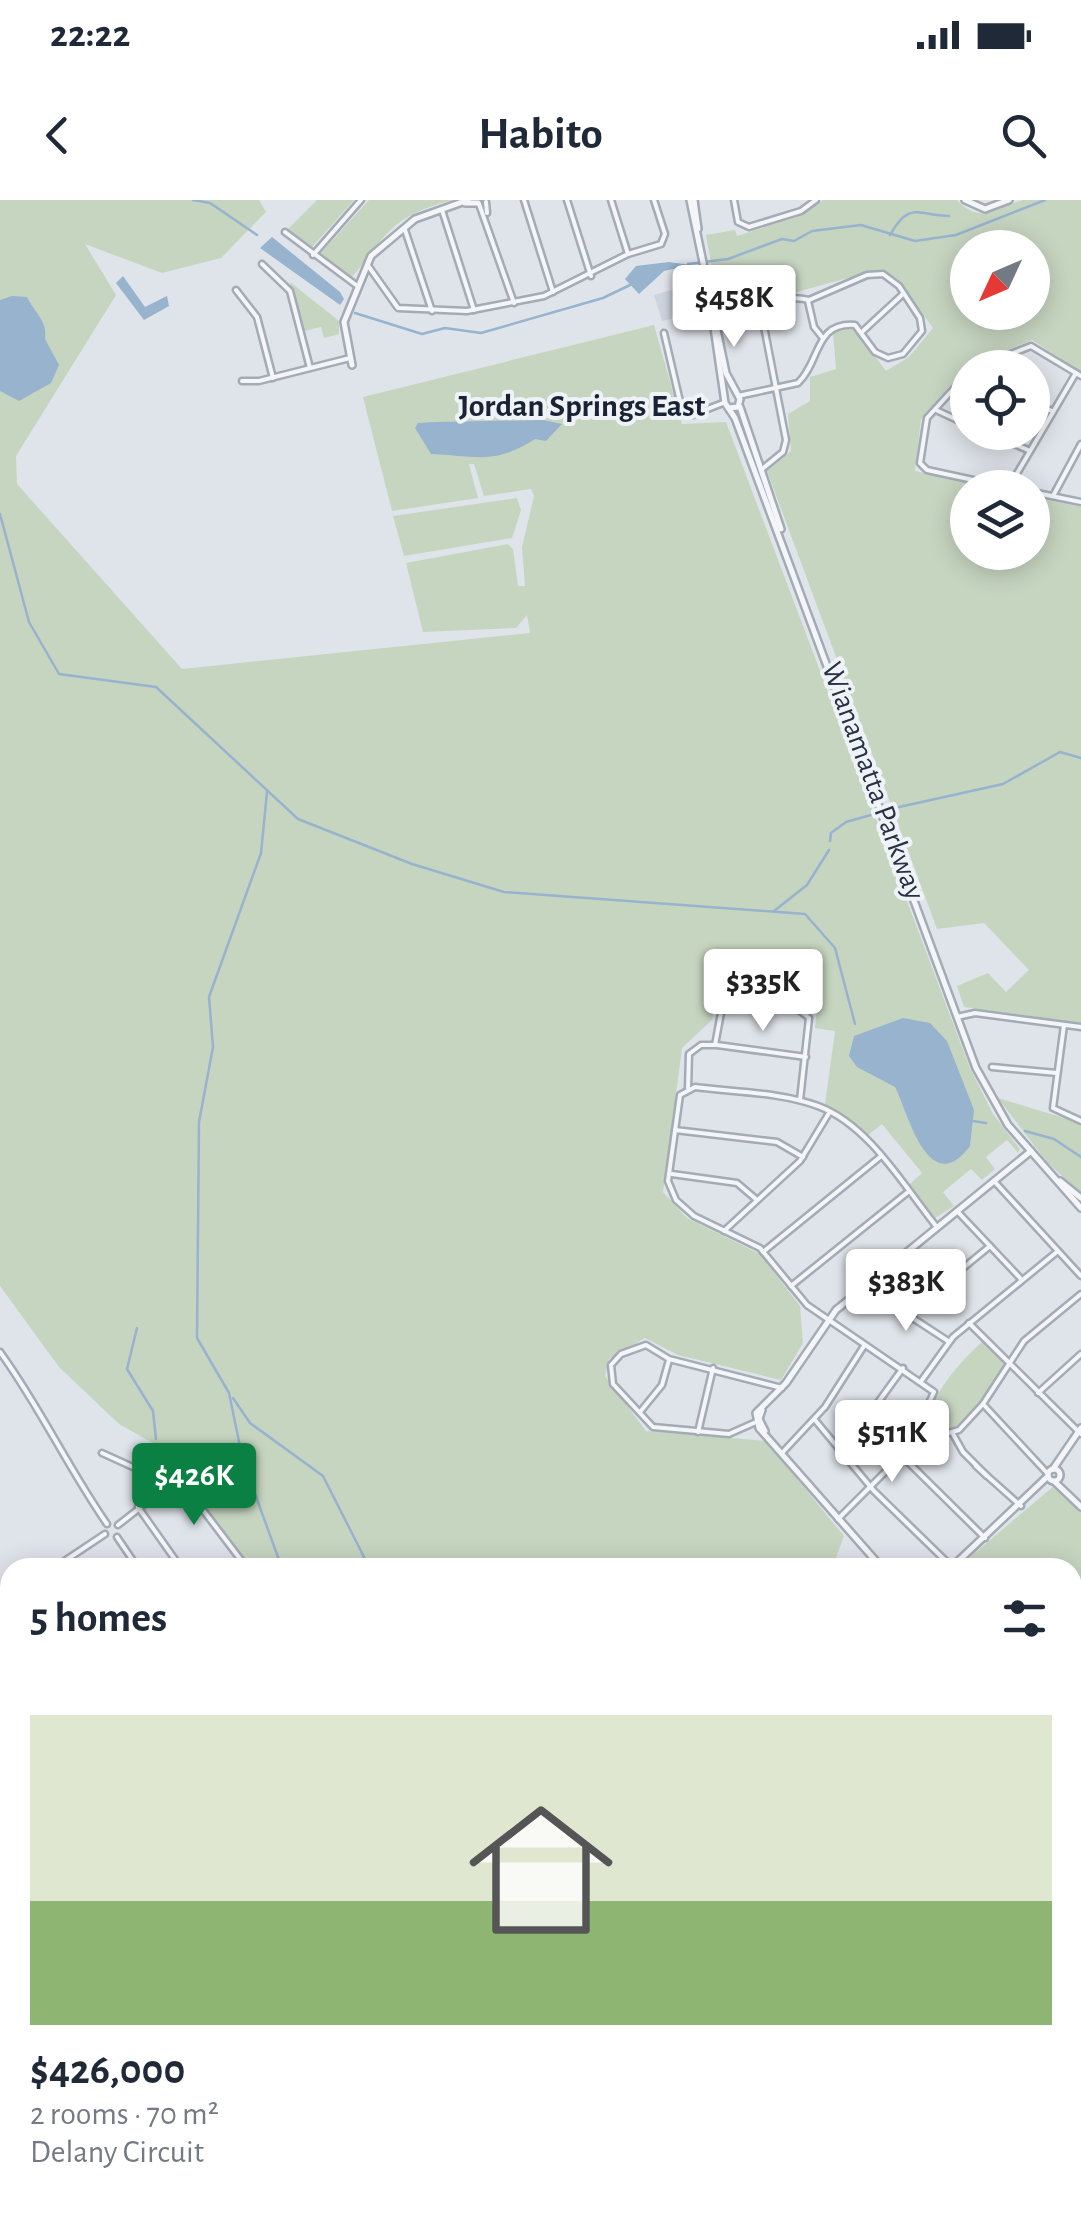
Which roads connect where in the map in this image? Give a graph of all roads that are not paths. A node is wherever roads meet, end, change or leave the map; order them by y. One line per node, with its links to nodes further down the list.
1 (362, 200): 17 (street)
2 (524, 200): 23 (street)
3 (567, 200): 20 (street)
4 (611, 200): 16 (street)
5 (654, 200): 16 (street)
6 (692, 200): 25 (street, Wianamatta Parkway)
7 (734, 200): 8 (street)
8 (816, 200)
9 (965, 200): 10 (street)
10 (1009, 200)
11 (465, 202): 12 (street); 13 (street)
12 (481, 202): 27 (street)
13 (442, 210): 14 (street); 28 (street)
14 (403, 226): 19 (street); 29 (street)
15 (285, 232): 17 (street)
16 (628, 254): 20 (street)
17 (314, 255): 21 (street)
18 (262, 264): 35 (street)
19 (366, 264): 21 (street); 29 (street)
20 (591, 276): 23 (street)
21 (356, 285): 34 (street)
22 (236, 290): 37 (street)
23 (553, 292): 27 (street)
24 (904, 293): 26 (street); 30 (street); 30 (street)
25 (710, 300): 41 (street, Wianamatta Parkway); 43 (street, Wianamatta Parkway)
26 (809, 300): 32 (street); 39 (street)
27 (514, 304): 28 (street)
28 (474, 310): 29 (street)
29 (432, 311)
30 (863, 331): 32 (street)
31 (664, 333): 43 (street)
32 (822, 337): 39 (street)
33 (1050, 358): 36 (street)
34 (351, 362): 35 (street)
35 (310, 368): 37 (street)
36 (1078, 374): 46 (street)
37 (273, 378): 38 (street)
38 (242, 381)
39 (778, 389): 42 (street); 52 (street)
40 (950, 392): 45 (street)
41 (737, 395): 42 (street); 43 (street); 44 (street, Wianamatta Parkway)
42 (752, 396): 44 (street)
43 (727, 404): 44 (street); 57 (street, Wianamatta Parkway)
44 (740, 405): 52 (street, Wianamatta Parkway)
45 (934, 409): 48 (street); 53 (street)
46 (1052, 411): 47 (street)
47 (1050, 414)
48 (950, 417)
49 (1081, 444): 55 (street)
50 (1028, 450): 51 (street)
51 (1018, 470)
52 (760, 471): 57 (street, Wianamatta Parkway)
53 (950, 473)
54 (1050, 495): 55 (street)
55 (1053, 496): 56 (street)
56 (1081, 502)
57 (786, 546): 58 (street, Wianamatta Parkway)
58 (956, 1018): 59 (street); 70 (street, Wianamatta Parkway)
59 (1064, 1025): 60 (street); 64 (street)
60 (1081, 1028)
61 (715, 1045): 62 (street); 62 (street); 65 (street)
62 (806, 1056): 66 (street)
63 (992, 1067): 64 (street)
64 (1057, 1073): 68 (street)
65 (688, 1088): 66 (street); 69 (street)
66 (800, 1100): 67 (street)
67 (830, 1111): 71 (street); 72 (street)
68 (1081, 1121)
69 (675, 1130): 71 (street); 73 (street)
70 (1030, 1151): 75 (street, Wianamatta Parkway); 76 (street)
71 (804, 1157): 80 (street)
72 (880, 1157): 78 (street); 87 (street)
73 (671, 1164): 74 (street); 77 (street)
74 (672, 1174): 77 (street); 80 (street)
75 (1057, 1180): 79 (street); 81 (street)
76 (994, 1182): 82 (street); 86 (street)
77 (670, 1185): 84 (street)
78 (908, 1192): 83 (street); 90 (street)
79 (1081, 1198)
80 (757, 1200): 84 (street)
81 (1081, 1208)
82 (957, 1211): 83 (street); 85 (street)
83 (937, 1228): 94 (street)
84 (724, 1231): 87 (street)
85 (990, 1246): 89 (street); 93 (street)
86 (1058, 1251): 88 (street); 89 (street)
87 (764, 1252): 90 (street)
88 (1081, 1276)
89 (1022, 1280): 95 (street)
90 (791, 1286): 94 (street)
91 (1081, 1294): 101 (street)
92 (882, 1298): 93 (street)
93 (907, 1314): 96 (street)
94 (828, 1319): 97 (street); 105 (street)
95 (970, 1323): 96 (street); 101 (street)
96 (948, 1341): 104 (street)
97 (866, 1344): 103 (street); 110 (street)
98 (0, 1352): 131 (street)
99 (1081, 1354): 106 (street)
100 (669, 1359): 102 (street); 109 (street); 109 (street)
101 (1008, 1364): 106 (street); 107 (street)
102 (713, 1368): 105 (street); 113 (street)
103 (903, 1368): 104 (street); 119 (street)
104 (922, 1380): 112 (street)
105 (782, 1388): 108 (street)
106 (1038, 1393): 114 (street)
107 (983, 1404): 116 (street); 122 (street)
108 (763, 1407): 111 (street); 115 (street)
109 (640, 1412): 113 (street)
110 (815, 1420): 118 (street); 119 (street)
111 (756, 1422): 113 (street); 115 (street)
112 (922, 1425): 116 (street); 120 (street)
113 (698, 1432)
114 (1080, 1432): 121 (street)
115 (766, 1433): 118 (street)
116 (952, 1434): 127 (street)
117 (102, 1452): 126 (street)
118 (782, 1452): 130 (street)
119 (842, 1452): 124 (street)
120 (902, 1456): 124 (street); 135 (street)
121 (1061, 1462): 122 (street); 123 (street)
122 (1051, 1475): 123 (street); 125 (street); 127 (street)
123 (1061, 1475): 125 (street)
124 (870, 1487): 130 (street); 141 (street)
125 (1065, 1488): 128 (street)
126 (160, 1492): 129 (street); 139 (street)
127 (1020, 1506): 135 (street)
128 (1081, 1506)
129 (138, 1507): 132 (street); 138 (street)
130 (838, 1519): 140 (street)
131 (107, 1524): 132 (street); 133 (street)
132 (118, 1525): 134 (street)
133 (105, 1534): 134 (street); 136 (street)
134 (117, 1537): 137 (street)
135 (985, 1538): 142 (street)
136 (69, 1558)
137 (131, 1558)
138 (174, 1558)
139 (240, 1558)
140 (873, 1558)
141 (942, 1558)
142 (962, 1558)

